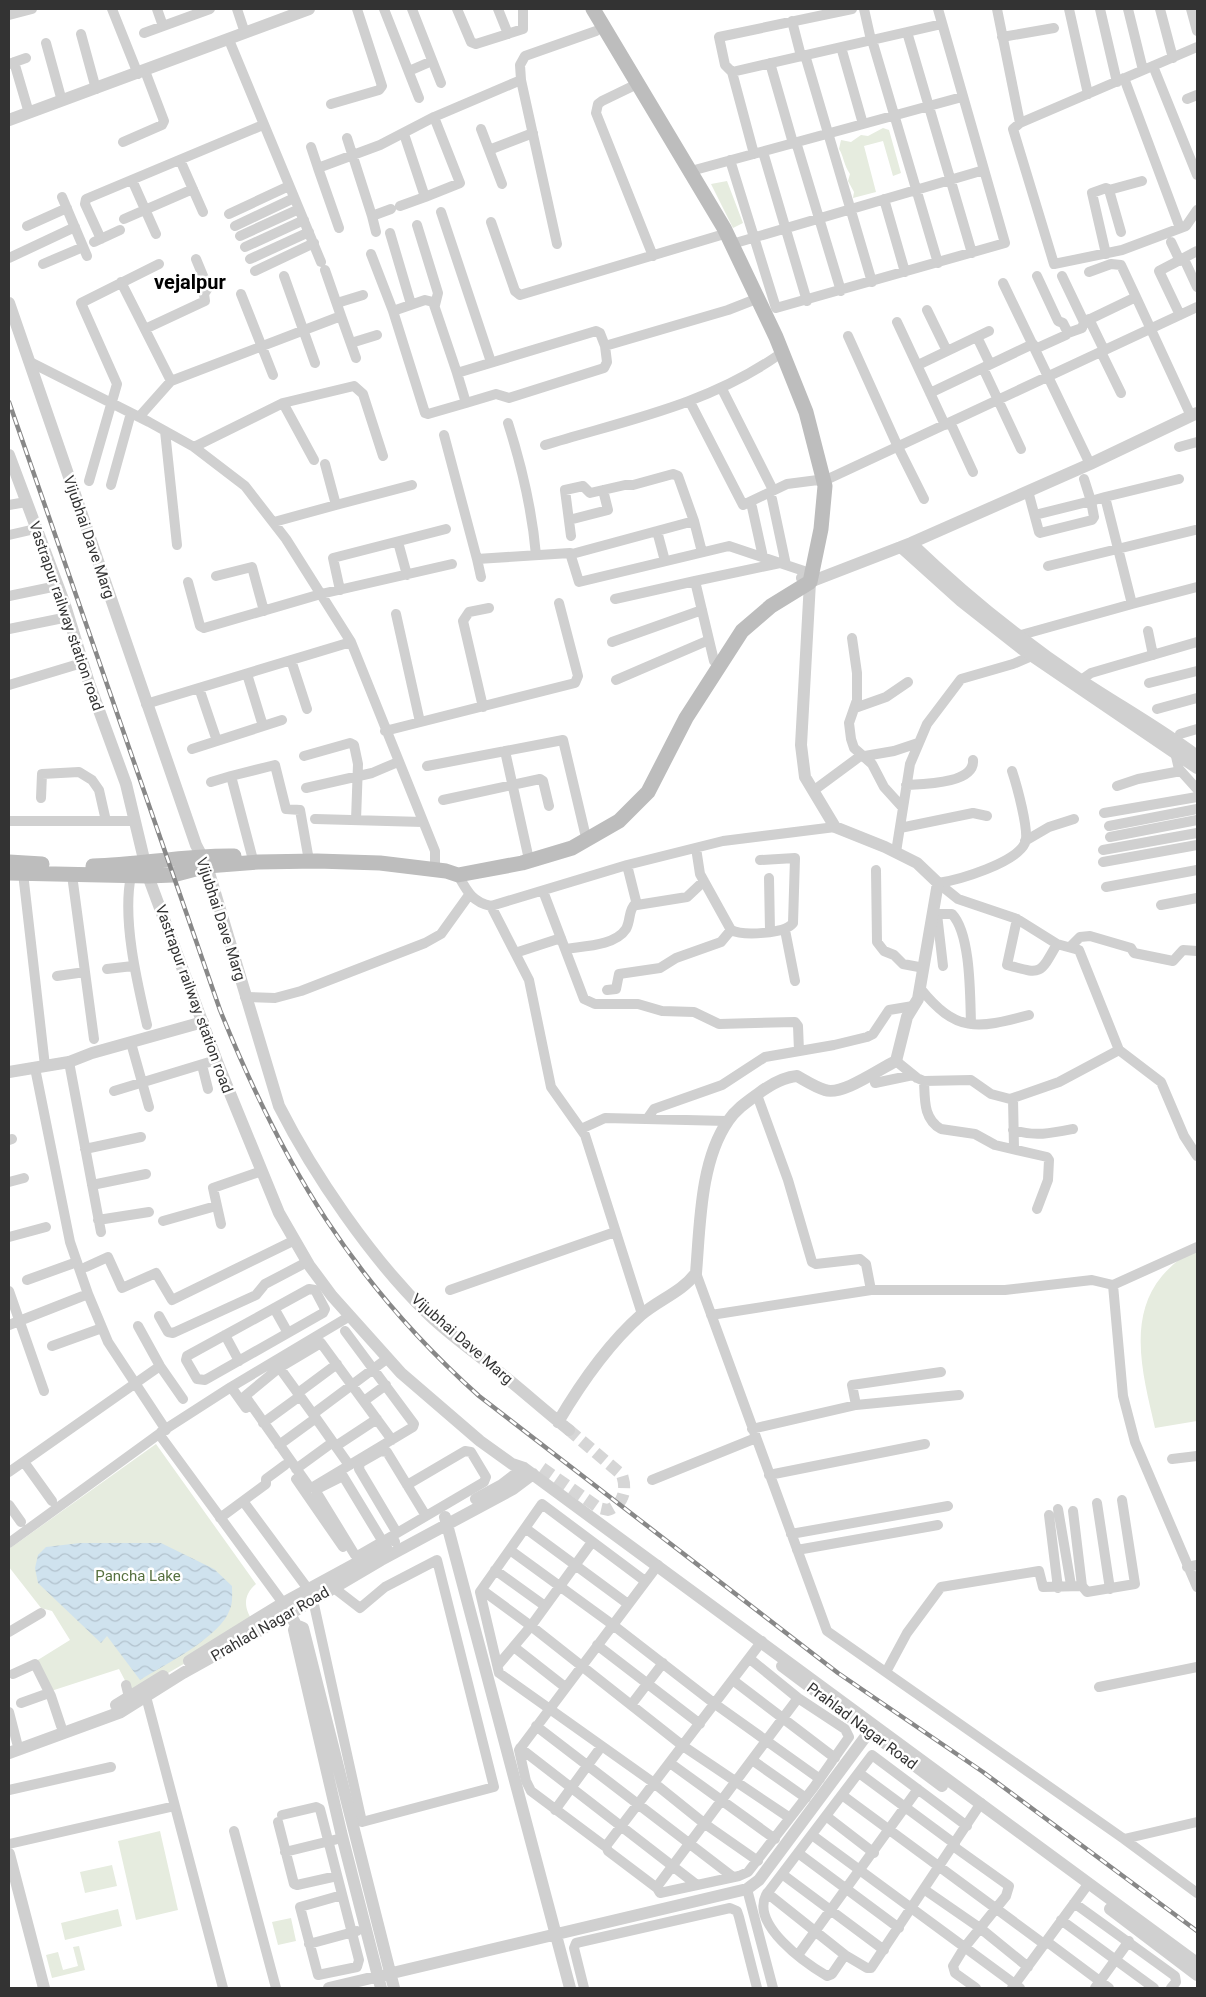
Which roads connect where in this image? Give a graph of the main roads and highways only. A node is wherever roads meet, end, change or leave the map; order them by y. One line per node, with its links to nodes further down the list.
1 (582, 9): 3 (main road)
2 (593, 9): 3 (main road)
3 (724, 234): 4 (main road); 4 (main road)
4 (820, 480): 5 (main road)
5 (805, 577): 8 (main road); 8 (main road)
6 (204, 861): 8 (main road); 8 (main road); 9 (main road)
7 (9, 862): 9 (main road)
8 (436, 867)
9 (146, 869): 10 (main road)
10 (16, 873)

